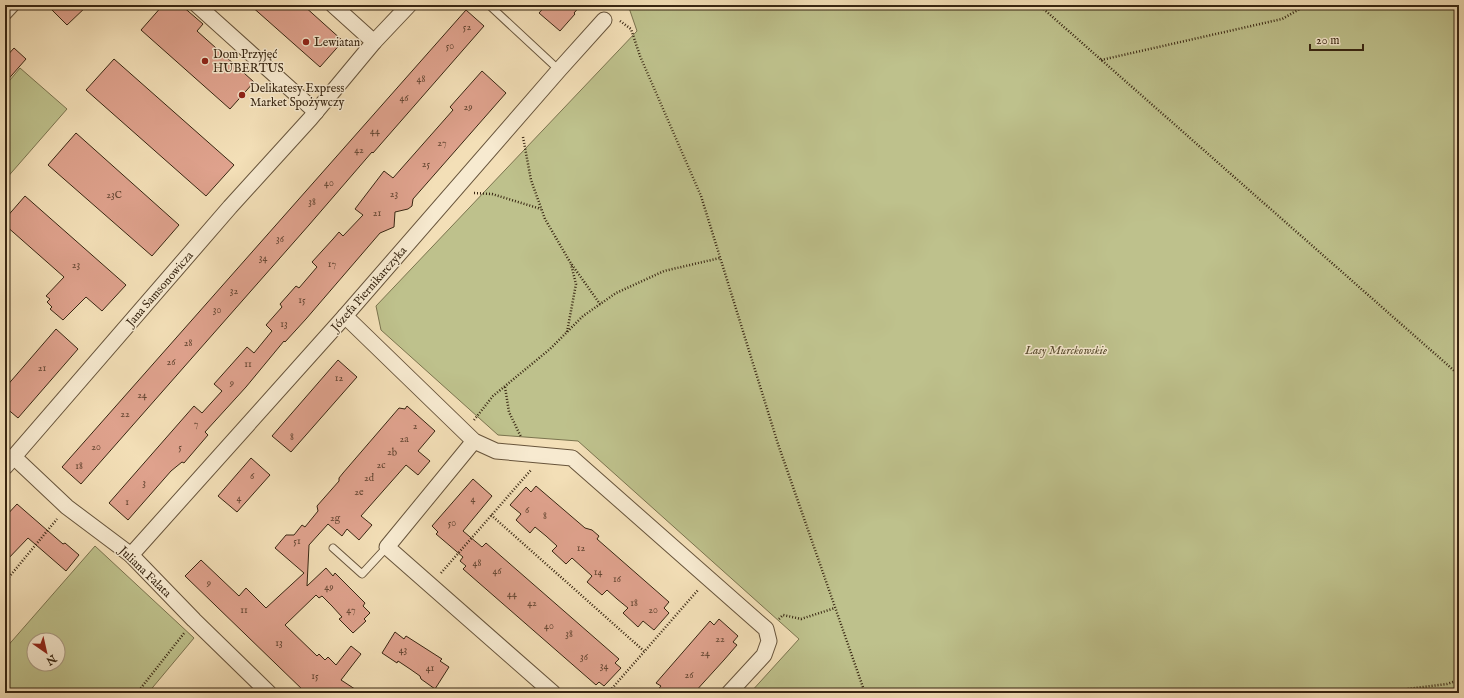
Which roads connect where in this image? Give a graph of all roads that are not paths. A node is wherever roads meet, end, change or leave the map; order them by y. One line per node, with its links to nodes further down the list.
1 (16, 5): 6 (lane)
2 (197, 5): 10 (street)
3 (333, 5): 8 (street)
4 (409, 5): 8 (street, Jana Samsonowicza)
5 (489, 5): 9 (lane)
6 (5, 18)
7 (604, 20): 9 (street, Józefa Piernikarczyka)
8 (374, 42): 10 (street, Jana Samsonowicza)
9 (559, 70): 11 (street, Józefa Piernikarczyka)
10 (316, 112): 13 (street, Jana Samsonowicza)
11 (345, 316): 12 (street); 16 (street, Józefa Piernikarczyka)
12 (469, 436): 14 (street); 19 (street)
13 (9, 462): 16 (street, Juliana Fałata)
14 (387, 547): 15 (lane); 18 (street)
15 (333, 548)
16 (131, 555): 17 (street, Juliana Fałata)
17 (269, 693)
18 (553, 693)
19 (729, 693)

